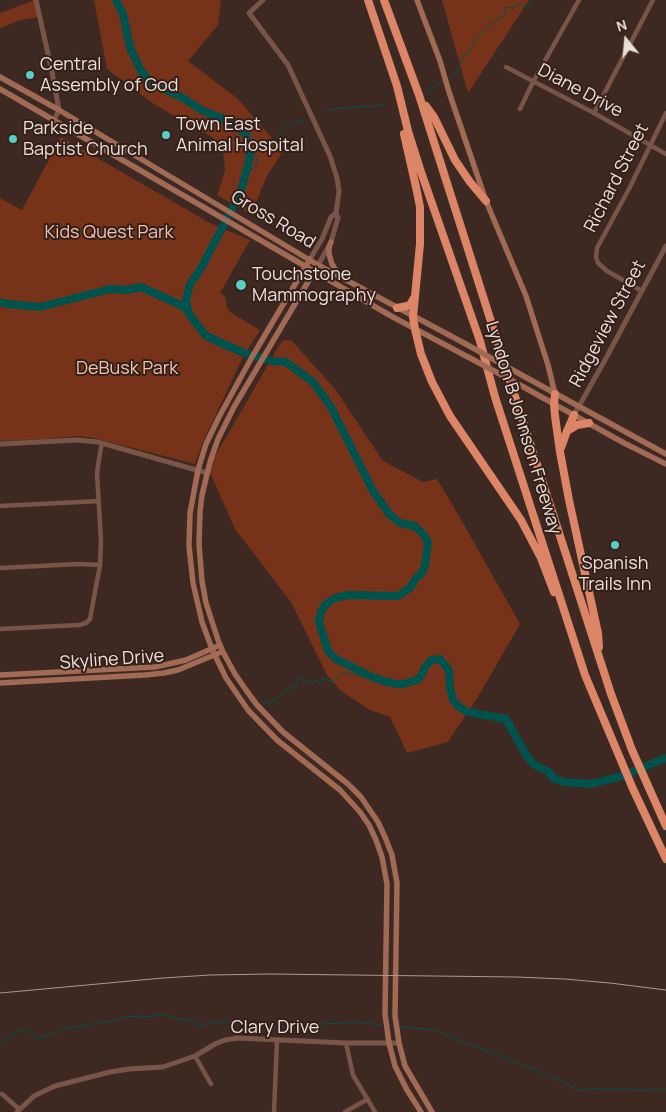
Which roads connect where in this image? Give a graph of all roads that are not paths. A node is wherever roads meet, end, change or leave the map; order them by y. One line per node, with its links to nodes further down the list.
1 (36, 0): 16 (street)
2 (263, 0): 27 (street)
3 (366, 0): 12 (highway, Lyndon B Johnson Freeway)
4 (384, 0): 14 (highway, Lyndon B Johnson Freeway)
5 (417, 0): 26 (main road)
6 (580, 0): 11 (street)
7 (653, 0): 17 (street)
8 (506, 67): 11 (street, Diane Drive)
9 (0, 77): 10 (main road, Gross Road)
10 (9, 82): 13 (main road); 16 (main road, Gross Road)
11 (533, 82): 15 (street); 17 (street, Diane Drive)
12 (397, 86): 39 (highway); 72 (highway, Lyndon B Johnson Freeway)
13 (2, 90): 19 (main road, Gross Road)
14 (420, 96): 26 (highway); 69 (highway, Lyndon B Johnson Freeway)
15 (520, 109)
16 (59, 110): 19 (street); 22 (main road, Gross Road)
17 (594, 113): 20 (street, Diane Drive)
18 (666, 113): 20 (street, Richard Street)
19 (54, 120): 23 (main road, Gross Road)
20 (650, 144): 21 (street, Diane Drive); 37 (street, Richard Street)
21 (666, 154)
22 (160, 170): 23 (main road); 24 (main road, Gross Road)
23 (156, 179): 25 (main road, Gross Road)
24 (195, 191): 25 (main road); 28 (main road, Gross Road)
25 (189, 199): 29 (main road, Gross Road)
26 (486, 201): 46 (main road)
27 (336, 213): 30 (street); 32 (street)
28 (257, 227): 29 (main road); 32 (main road, Gross Road)
29 (255, 237): 34 (main road, Gross Road)
30 (331, 242): 33 (street); 36 (main road)
31 (666, 246): 37 (street, Ridgeview Street)
32 (310, 259): 33 (main road, Gross Road); 34 (main road)
33 (318, 264): 35 (main road); 36 (main road, Gross Road)
34 (306, 266): 35 (main road, Gross Road); 43 (main road)
35 (314, 271): 40 (main road, Gross Road); 44 (main road)
36 (339, 276): 38 (main road, Gross Road)
37 (642, 291): 48 (street, Ridgeview Street)
38 (376, 296): 40 (main road); 41 (main road, Gross Road)
39 (414, 298): 41 (highway); 42 (highway)
40 (372, 305): 45 (main road, Gross Road)
41 (397, 308): 42 (main road, Gross Road)
42 (414, 317): 45 (highway); 46 (main road, Gross Road, bridge)
43 (273, 322): 44 (main road); 59 (main road)
44 (281, 327): 60 (main road)
45 (415, 329): 47 (main road, Gross Road, bridge); 72 (highway)
46 (555, 394): 47 (highway); 48 (main road, Gross Road)
47 (554, 404): 49 (main road, Gross Road); 55 (highway)
48 (579, 406): 49 (street, Ridgeview Street); 54 (main road, Gross Road)
49 (574, 415): 50 (main road, Gross Road); 51 (highway)
50 (589, 423): 51 (highway); 57 (main road, Gross Road)
51 (567, 431): 55 (highway)
52 (102, 443): 53 (street); 59 (street); 61 (street)
53 (0, 444)
54 (654, 447): 56 (main road, Gross Road); 57 (main road)
55 (560, 452): 69 (highway)
56 (666, 454)
57 (649, 455): 58 (main road, Gross Road)
58 (666, 464)
59 (198, 470): 60 (street); 67 (main road)
60 (207, 472): 66 (main road)
61 (99, 501): 62 (street); 63 (street)
62 (0, 506)
63 (100, 566): 64 (street); 65 (street)
64 (0, 568)
65 (0, 629)
66 (220, 645): 67 (main road, Skyline Drive); 68 (main road)
67 (214, 652): 68 (main road, Skyline Drive); 71 (main road, Skyline Drive); 73 (main road, Skyline Drive); 76 (main road)
68 (223, 652): 75 (main road)
69 (601, 664): 77 (highway, Lyndon B Johnson Freeway)
70 (0, 675): 71 (main road, Skyline Drive)
71 (9, 675): 73 (main road)
72 (586, 675): 78 (highway, Lyndon B Johnson Freeway)
73 (9, 682): 74 (main road, Skyline Drive)
74 (0, 683)
75 (283, 732): 76 (main road); 82 (main road)
76 (277, 740): 81 (main road)
77 (666, 826)
78 (666, 859)
79 (277, 1040): 80 (street, Clary Drive); 83 (street, Clary Drive); 88 (street)
80 (346, 1043): 81 (street, Clary Drive); 86 (street)
81 (389, 1043): 82 (street, Clary Drive); 91 (main road)
82 (399, 1043): 92 (main road)
83 (195, 1056): 84 (street); 87 (street, Clary Drive)
84 (211, 1084)
85 (2, 1094): 87 (street)
86 (368, 1099): 89 (street); 90 (street)
87 (18, 1111)
88 (274, 1112)
89 (345, 1112)
90 (375, 1112)
91 (421, 1112)
92 (432, 1112)

